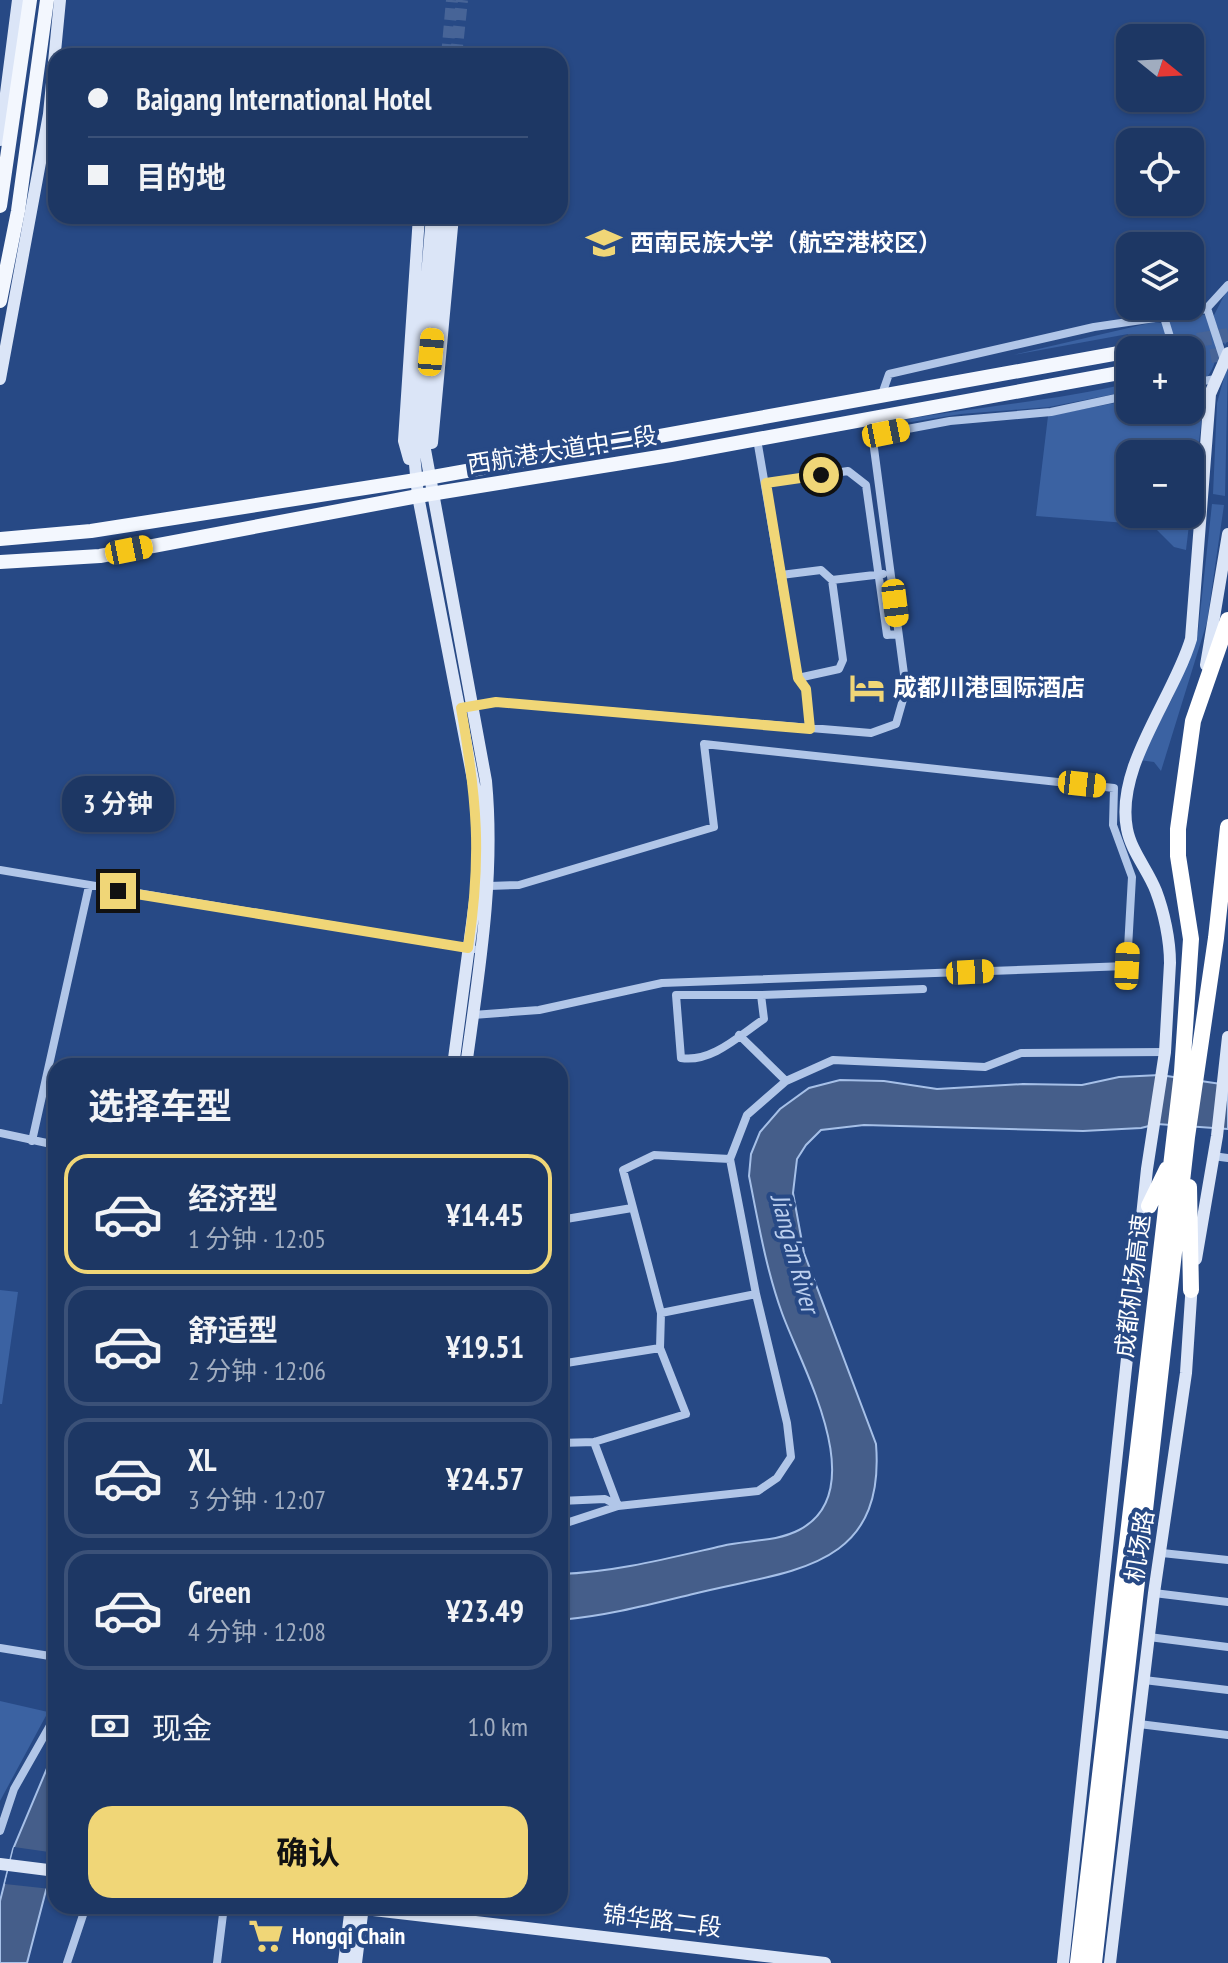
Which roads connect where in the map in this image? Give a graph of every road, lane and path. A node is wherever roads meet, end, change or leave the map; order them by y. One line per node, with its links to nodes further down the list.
1 (18, 0): 7 (main road)
2 (30, 0): 8 (main road)
3 (47, 0): 14 (main road)
4 (60, 0): 5 (main road)
5 (55, 48)
6 (48, 115): 21 (main road)
7 (0, 140)
8 (0, 206)
9 (418, 224): 28 (main road)
10 (431, 224): 28 (main road)
11 (441, 224): 28 (main road)
12 (452, 224): 28 (main road)
13 (1228, 285): 16 (street)
14 (0, 301)
15 (1204, 308): 16 (street)
16 (1207, 308): 19 (street)
17 (1136, 320): 24 (street)
18 (1116, 354): 24 (main road)
19 (1226, 356): 22 (main road, 机场路)
20 (1116, 374): 26 (main road, 西航港大道中二段)
21 (0, 379)
22 (1216, 379): 23 (street); 54 (main road, 机场路)
23 (1204, 381)
24 (881, 397): 28 (main road)
25 (1116, 398): 26 (street)
26 (870, 423): 27 (main road, 西航港大道中二段); 34 (street)
27 (757, 439): 29 (street); 30 (main road, 西航港大道中二段)
28 (422, 479): 30 (main road); 32 (main road)
29 (766, 483): 35 (street); 36 (street)
30 (424, 495): 33 (main road, 西航港大道中二段); 41 (main road)
31 (1228, 534): 42 (main road)
32 (0, 539)
33 (0, 562)
34 (891, 572): 35 (street); 39 (street)
35 (879, 574): 37 (street); 39 (street)
36 (781, 575): 37 (street); 40 (street)
37 (832, 580): 40 (street)
38 (1228, 620): 42 (highway, 成都机场高速)
39 (898, 634): 43 (street)
40 (798, 678): 43 (street)
41 (467, 706): 43 (street); 47 (main road); 48 (main road)
42 (1193, 721): 59 (highway, 成都机场高速)
43 (810, 729)
44 (1228, 827): 59 (highway, 成都机场高速)
45 (0, 870): 46 (street)
46 (89, 886): 48 (street); 55 (street)
47 (489, 886): 48 (main road); 51 (street)
48 (474, 949): 51 (main road); 56 (main road)
49 (923, 989): 50 (street)
50 (761, 995): 52 (street); 52 (street)
51 (473, 1015): 57 (main road)
52 (739, 1035): 60 (street)
53 (1228, 1037): 65 (main road, 机场路)
54 (1165, 1052): 60 (street); 68 (main road, 机场路)
55 (51, 1058)
56 (454, 1058)
57 (467, 1058)
58 (48, 1069): 62 (street)
59 (1189, 1073): 64 (highway, 成都机场高速)
60 (786, 1081): 67 (street)
61 (0, 1133): 62 (street)
62 (32, 1141): 63 (street)
63 (48, 1144)
64 (1179, 1152): 69 (highway); 72 (highway); 81 (highway, 成都机场高速)
65 (1213, 1156): 66 (street); 72 (main road, 机场路)
66 (1228, 1158)
67 (730, 1159): 70 (street); 73 (street)
68 (1147, 1169): 69 (main road); 74 (main road, 机场路)
69 (1149, 1206): 74 (main road)
70 (632, 1208): 71 (street); 75 (street)
71 (568, 1219)
72 (1191, 1290): 84 (main road, 机场路)
73 (756, 1294): 75 (street); 82 (street)
74 (1134, 1295): 110 (main road, 机场路)
75 (661, 1313): 76 (street)
76 (660, 1348): 77 (street); 78 (street)
77 (568, 1363)
78 (594, 1442): 79 (street); 82 (street)
79 (568, 1443)
80 (568, 1501): 82 (street)
81 (1140, 1501): 111 (highway, 成都机场高速); 112 (highway, 成都机场高速)
82 (618, 1506): 83 (street)
83 (568, 1522)
84 (1162, 1553): 85 (street); 86 (main road, 机场路)
85 (1228, 1560)
86 (1154, 1593): 87 (street); 88 (main road, 机场路)
87 (1228, 1602)
88 (1149, 1637): 89 (street); 92 (main road, 机场路)
89 (1228, 1647)
90 (0, 1648): 91 (street)
91 (48, 1656)
92 (1144, 1680): 93 (street); 94 (main road, 机场路)
93 (1228, 1690)
94 (1139, 1724): 96 (street); 113 (main road, 机场路)
95 (48, 1729): 97 (street)
96 (1228, 1735)
97 (0, 1831)
98 (0, 1864): 99 (main road)
99 (48, 1870)
100 (83, 1914): 105 (street)
101 (223, 1914): 106 (street)
102 (352, 1914): 107 (main road)
103 (353, 1914): 108 (main road)
104 (479, 1914): 109 (main road, 锦华路二段)
105 (67, 1963)
106 (217, 1963)
107 (344, 1963)
108 (356, 1963)
109 (825, 1963)
110 (1063, 1963)
111 (1078, 1963)
112 (1094, 1963)
113 (1110, 1963)

